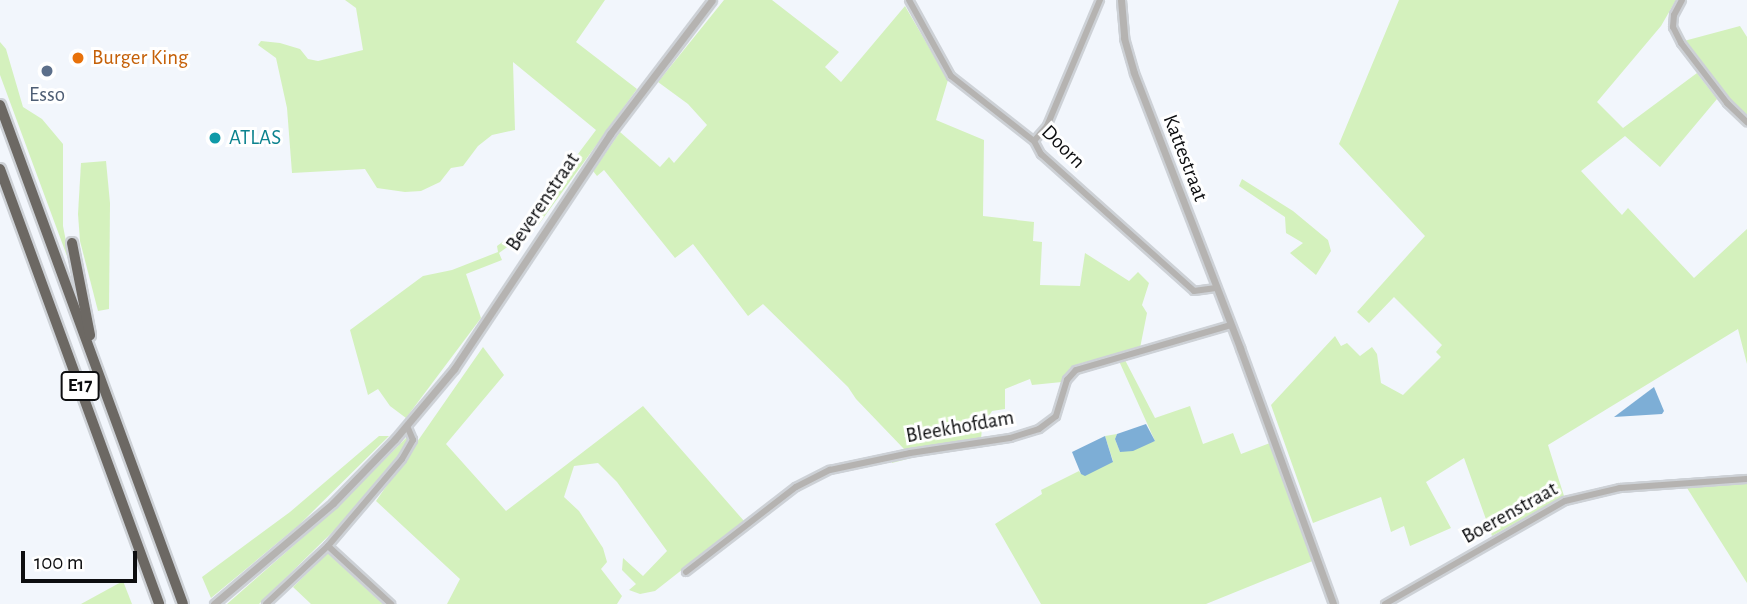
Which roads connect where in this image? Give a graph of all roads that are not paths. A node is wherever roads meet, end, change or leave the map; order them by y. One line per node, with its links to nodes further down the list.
1 (712, 0): 16 (street, Beverenstraat)
2 (909, 0): 8 (street, Doorn)
3 (1100, 0): 8 (street)
4 (1121, 0): 13 (street, Kattestraat)
5 (1682, 0): 7 (street)
6 (0, 105): 15 (highway, E17)
7 (1747, 122)
8 (1034, 141): 13 (street, Doorn)
9 (0, 169): 11 (highway, E17)
10 (0, 184): 11 (highway)
11 (22, 226): 20 (highway, E17)
12 (72, 243): 15 (highway)
13 (1216, 288): 14 (street, Kattestraat)
14 (1231, 325): 19 (street, Bleekhofdam); 25 (street)
15 (93, 355): 21 (highway, E17)
16 (407, 426): 18 (street, Beverenstraat); 22 (street, Beverenstraat)
17 (1747, 479): 26 (street, Boerenstraat)
18 (328, 546): 23 (street, Beverenstraat); 24 (street)
19 (686, 572)
20 (159, 604)
21 (183, 604)
22 (214, 604)
23 (266, 604)
24 (391, 604)
25 (1333, 604)
26 (1385, 604)

